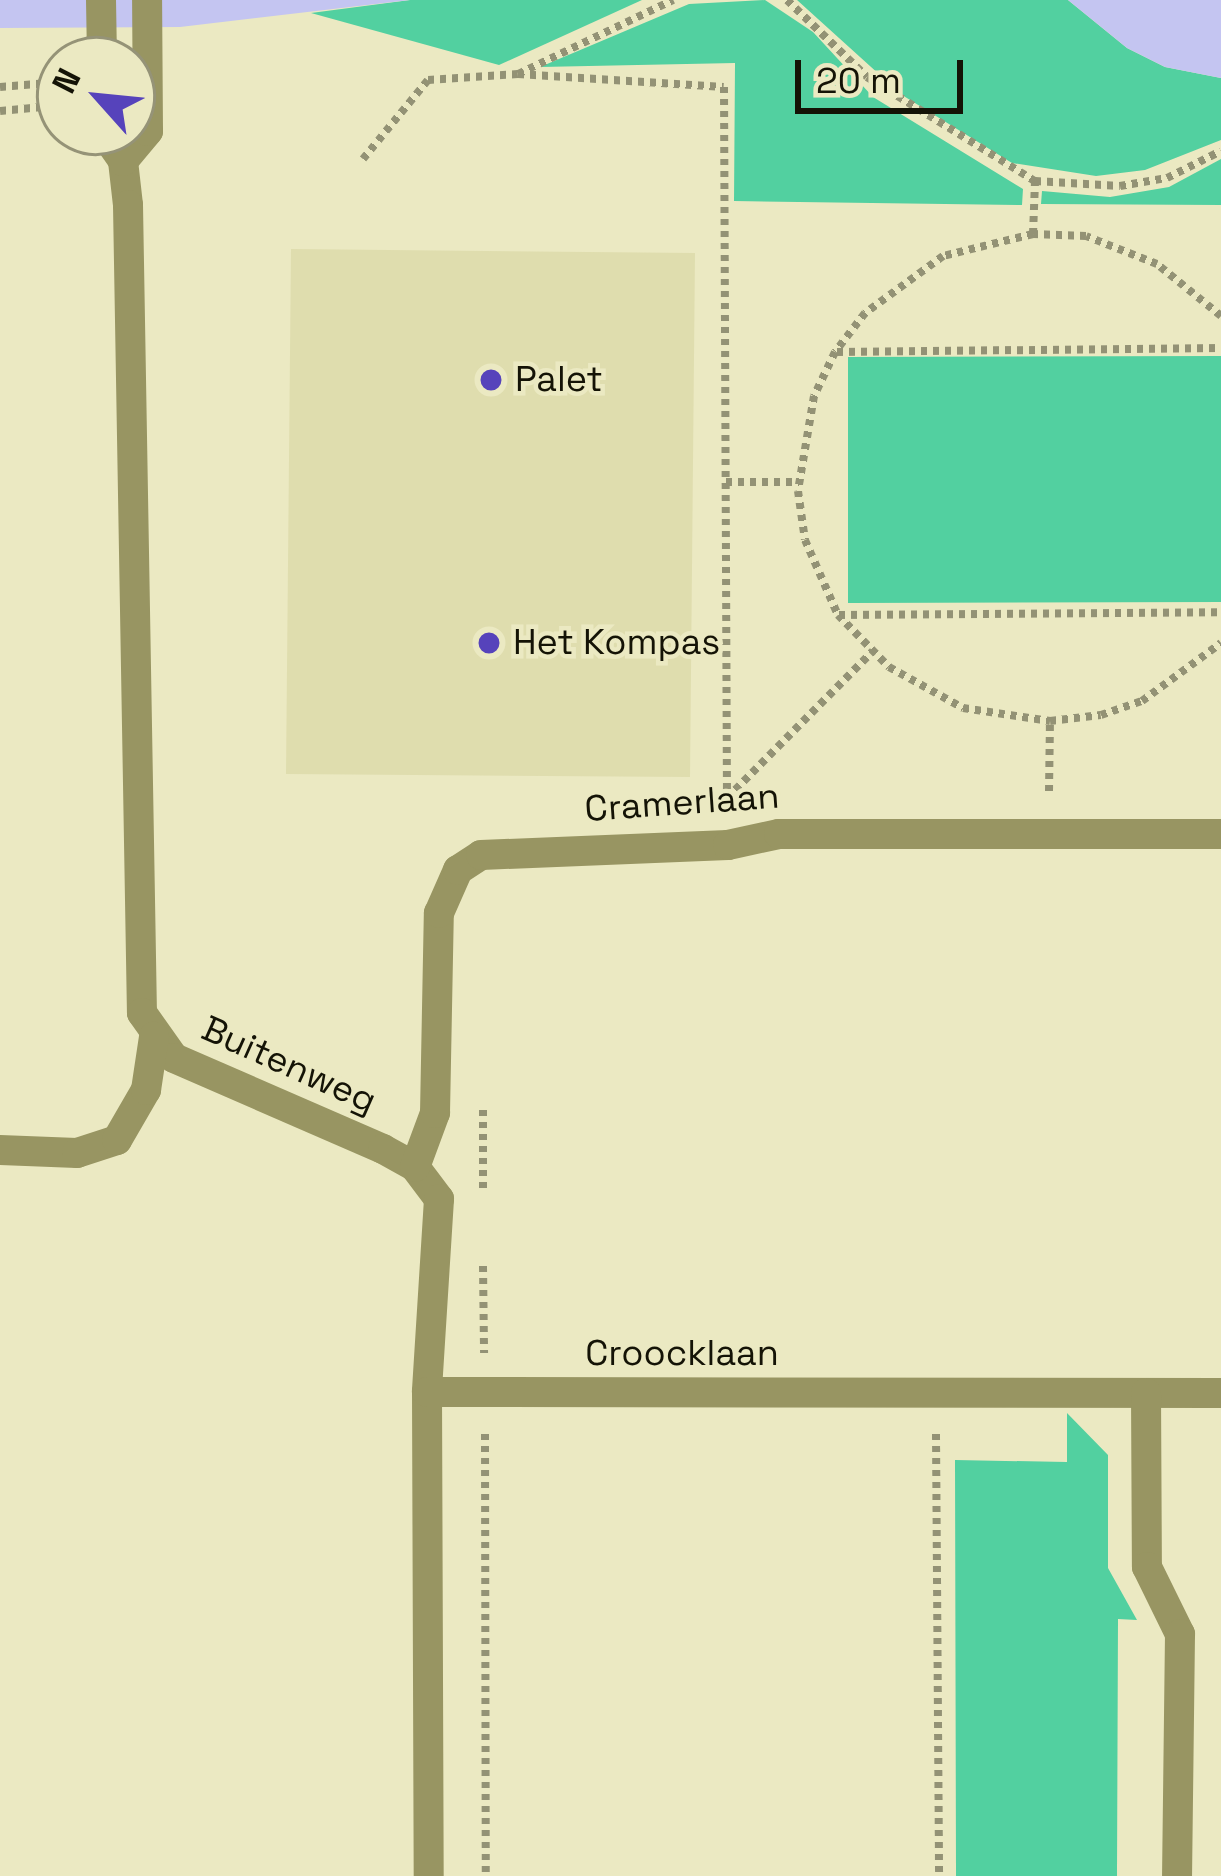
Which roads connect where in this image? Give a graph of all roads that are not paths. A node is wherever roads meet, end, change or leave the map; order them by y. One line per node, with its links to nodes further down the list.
1 (101, 0): 3 (street)
2 (147, 0): 5 (street, Buitenweg)
3 (102, 36)
4 (121, 156): 5 (street)
5 (124, 161): 7 (street, Buitenweg)
6 (1221, 834): 9 (street, Cramerlaan)
7 (154, 1037): 8 (street); 9 (street, Buitenweg)
8 (0, 1150)
9 (415, 1167): 10 (street)
10 (427, 1392): 11 (street, Croocklaan); 13 (street)
11 (1146, 1393): 12 (street, Croocklaan); 14 (street)
12 (1221, 1393)
13 (429, 1876)
14 (1177, 1876)

